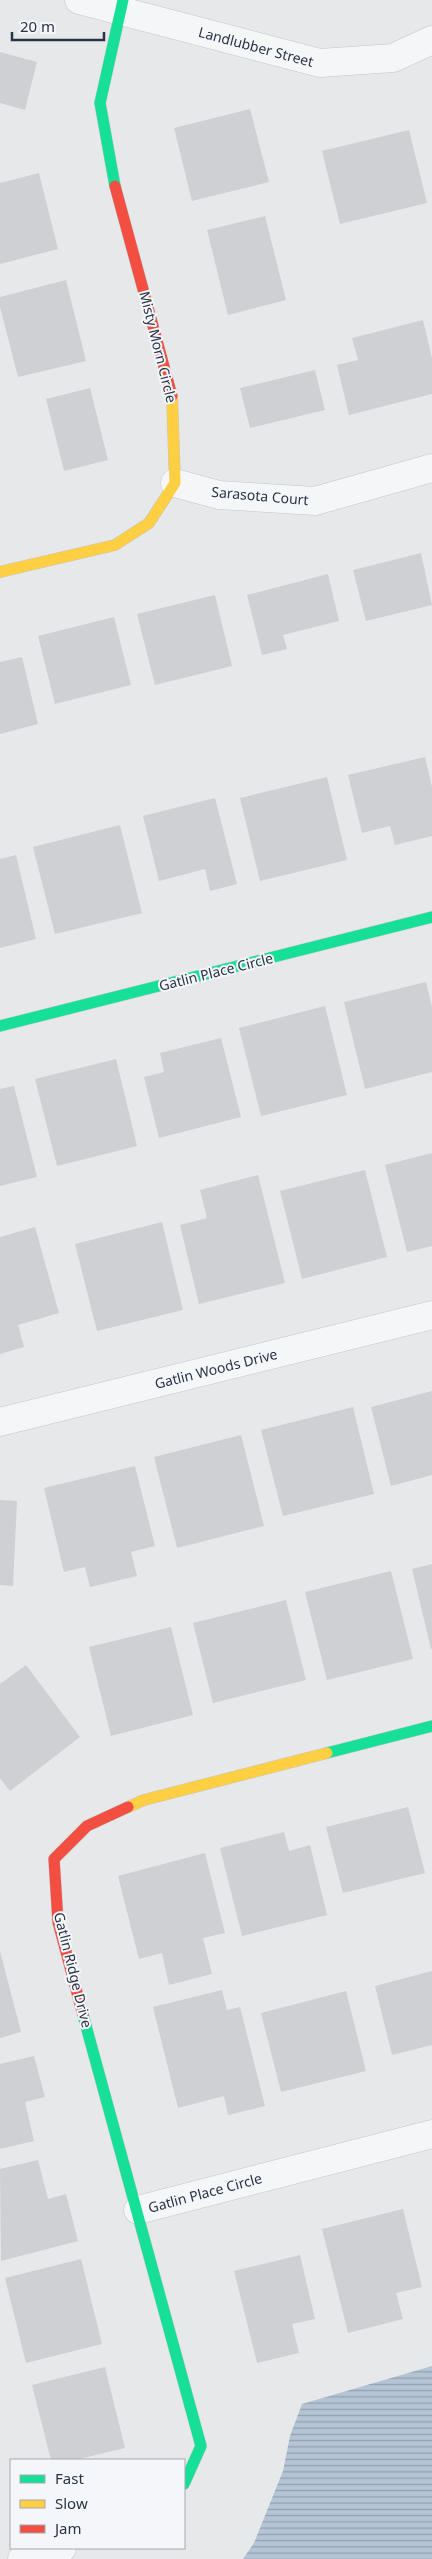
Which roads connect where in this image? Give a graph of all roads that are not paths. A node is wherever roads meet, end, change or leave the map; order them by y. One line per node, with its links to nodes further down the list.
1 (79, 0): 2 (street, Landlubber Street)
2 (121, 6): 3 (street, Landlubber Street); 5 (street, Misty Morn Circle)
3 (432, 40)
4 (432, 468): 5 (street, Sarasota Court)
5 (176, 482): 6 (street)
6 (0, 572)
7 (432, 917): 8 (street, Gatlin Place Circle)
8 (0, 1026)
9 (432, 1315): 10 (street, Gatlin Woods Drive)
10 (0, 1422)
11 (432, 1726): 13 (street, Gatlin Ridge Drive)
12 (432, 2134): 13 (street, Gatlin Place Circle)
13 (138, 2210): 14 (street, Gatlin Place Circle)
14 (185, 2482)
15 (58, 2549): 16 (street)
16 (22, 2559)

